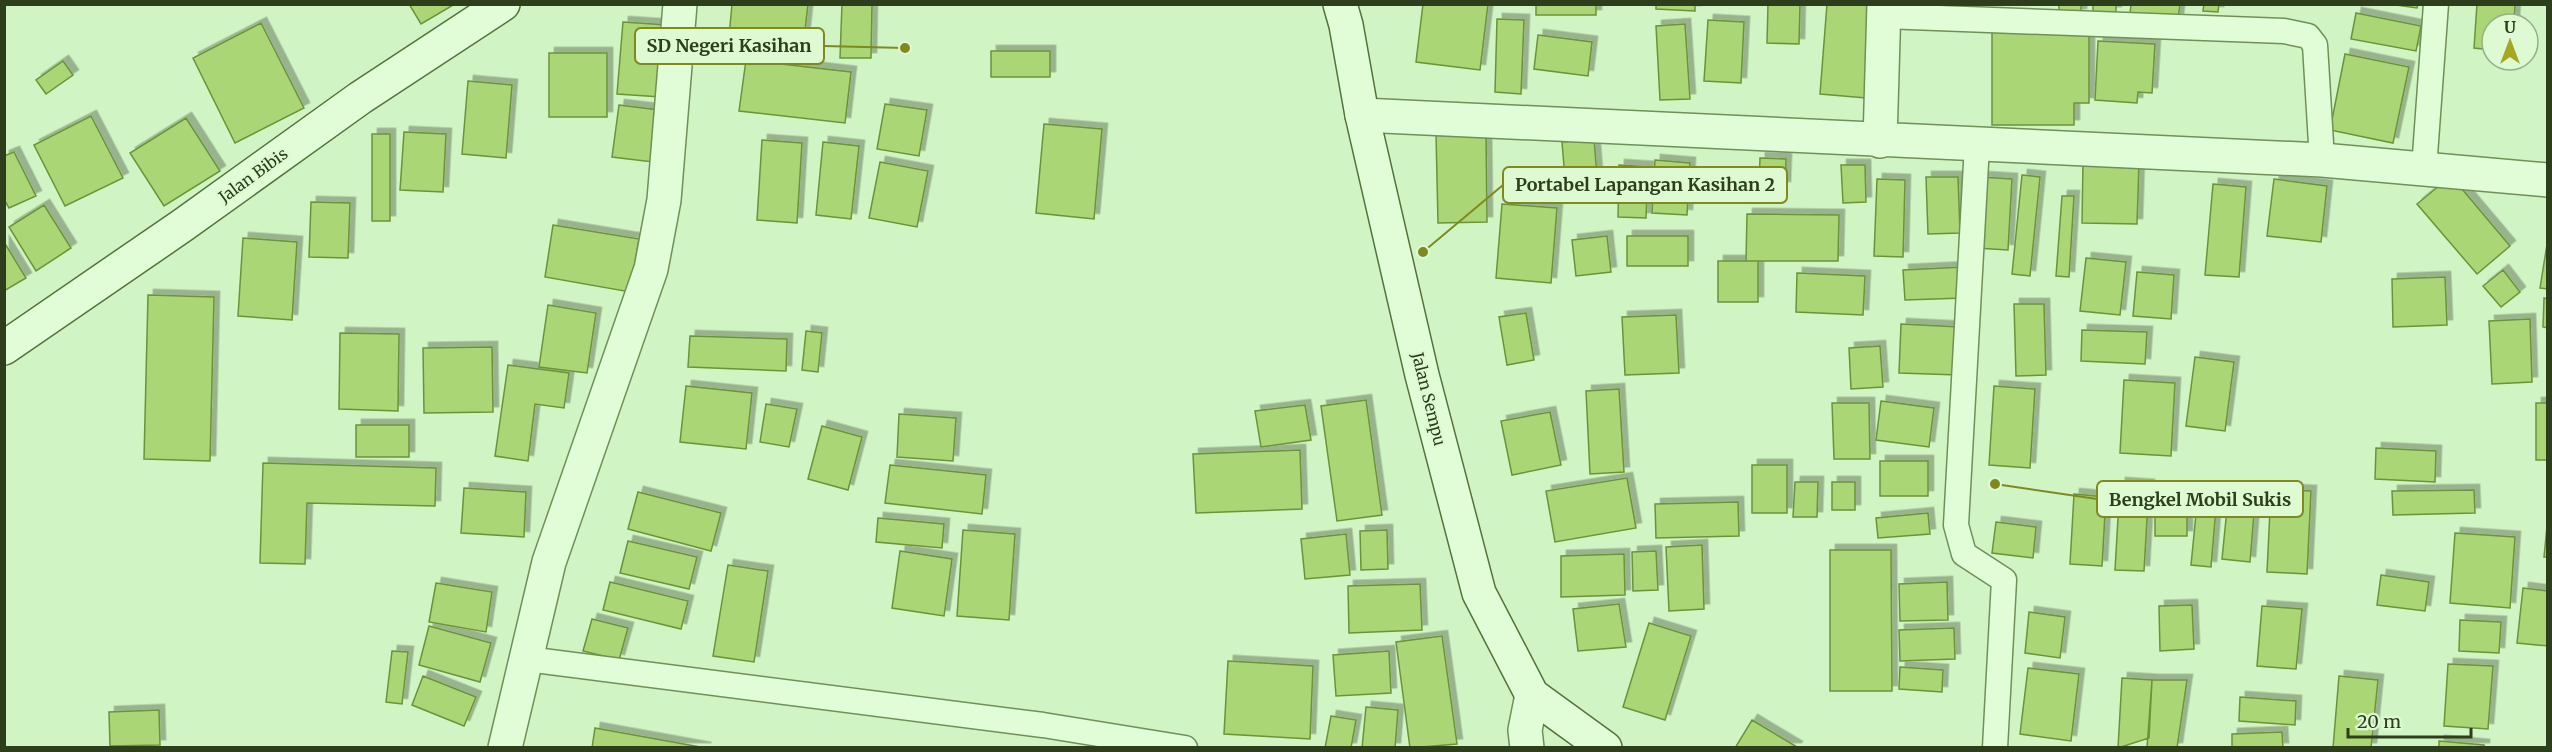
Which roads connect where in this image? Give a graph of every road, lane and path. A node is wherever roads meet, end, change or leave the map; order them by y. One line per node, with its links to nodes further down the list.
1 (503, 4): 12 (street, Jalan Bibis)
2 (680, 4): 13 (street)
3 (1340, 4): 6 (street, Jalan Sempu)
4 (2436, 4): 10 (lane)
5 (1884, 10): 7 (street); 9 (lane)
6 (1362, 115): 7 (street); 14 (street, Jalan Sempu)
7 (1880, 141): 8 (street)
8 (1977, 145): 9 (street); 19 (lane)
9 (2322, 160): 10 (street)
10 (2424, 169): 11 (street)
11 (2547, 180)
12 (4, 348)
13 (527, 659): 15 (street); 16 (lane)
14 (1532, 695): 17 (street); 18 (street, Jalan Sempu)
15 (505, 747)
16 (1185, 747)
17 (1527, 747)
18 (1605, 747)
19 (1995, 747)

